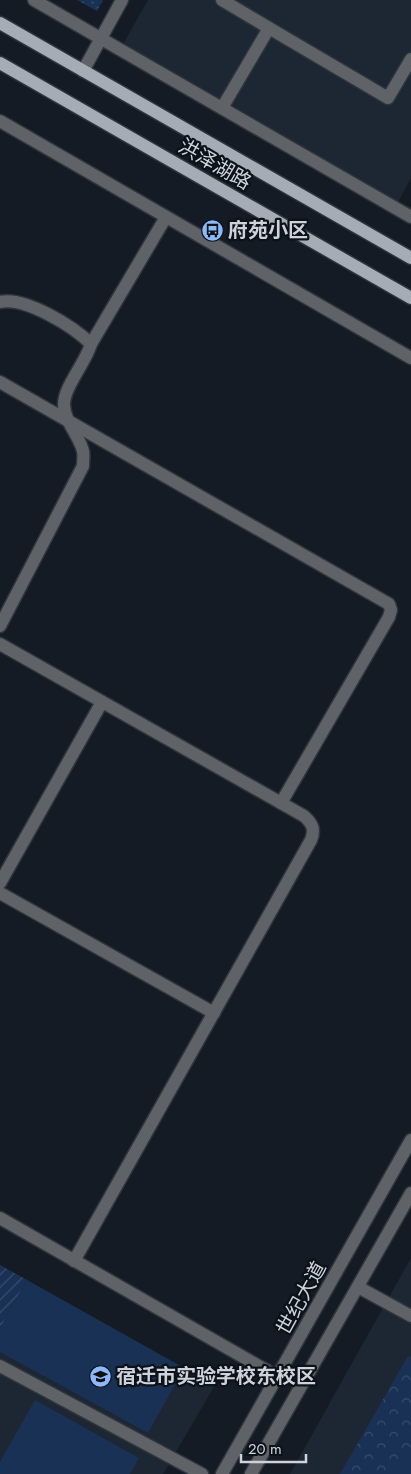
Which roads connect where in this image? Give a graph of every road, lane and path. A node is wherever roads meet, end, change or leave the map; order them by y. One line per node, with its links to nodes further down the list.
1 (34, 0): 6 (street)
2 (122, 0): 6 (street)
3 (222, 0): 5 (street)
4 (0, 24): 9 (main road, 洪泽湖路)
5 (269, 28): 7 (street); 10 (street)
6 (101, 38): 9 (street); 10 (street)
7 (411, 59)
8 (0, 63): 15 (main road, 洪泽湖路)
9 (83, 71): 14 (main road, 洪泽湖路)
10 (222, 108): 12 (street)
11 (0, 121): 13 (street)
12 (411, 216)
13 (166, 217): 17 (street); 18 (street)
14 (411, 258)
15 (411, 298)
16 (0, 302): 17 (street)
17 (91, 344): 20 (street)
18 (411, 358)
19 (0, 382): 20 (street)
20 (68, 420): 21 (street); 24 (street)
21 (0, 626)
22 (0, 644): 23 (street)
23 (102, 702): 24 (street); 25 (street)
24 (281, 803): 27 (street)
25 (0, 883)
26 (0, 893): 27 (street)
27 (214, 1013): 32 (street)
28 (411, 1140): 29 (street, 世纪大道)
29 (406, 1160): 36 (street, 世纪大道)
30 (411, 1193): 33 (street)
31 (0, 1218): 32 (street)
32 (74, 1261): 36 (street)
33 (358, 1287): 34 (street); 39 (street)
34 (411, 1316)
35 (0, 1366): 37 (street)
36 (278, 1377): 38 (street, 世纪大道)
37 (202, 1474)
38 (222, 1474)
39 (251, 1474)

